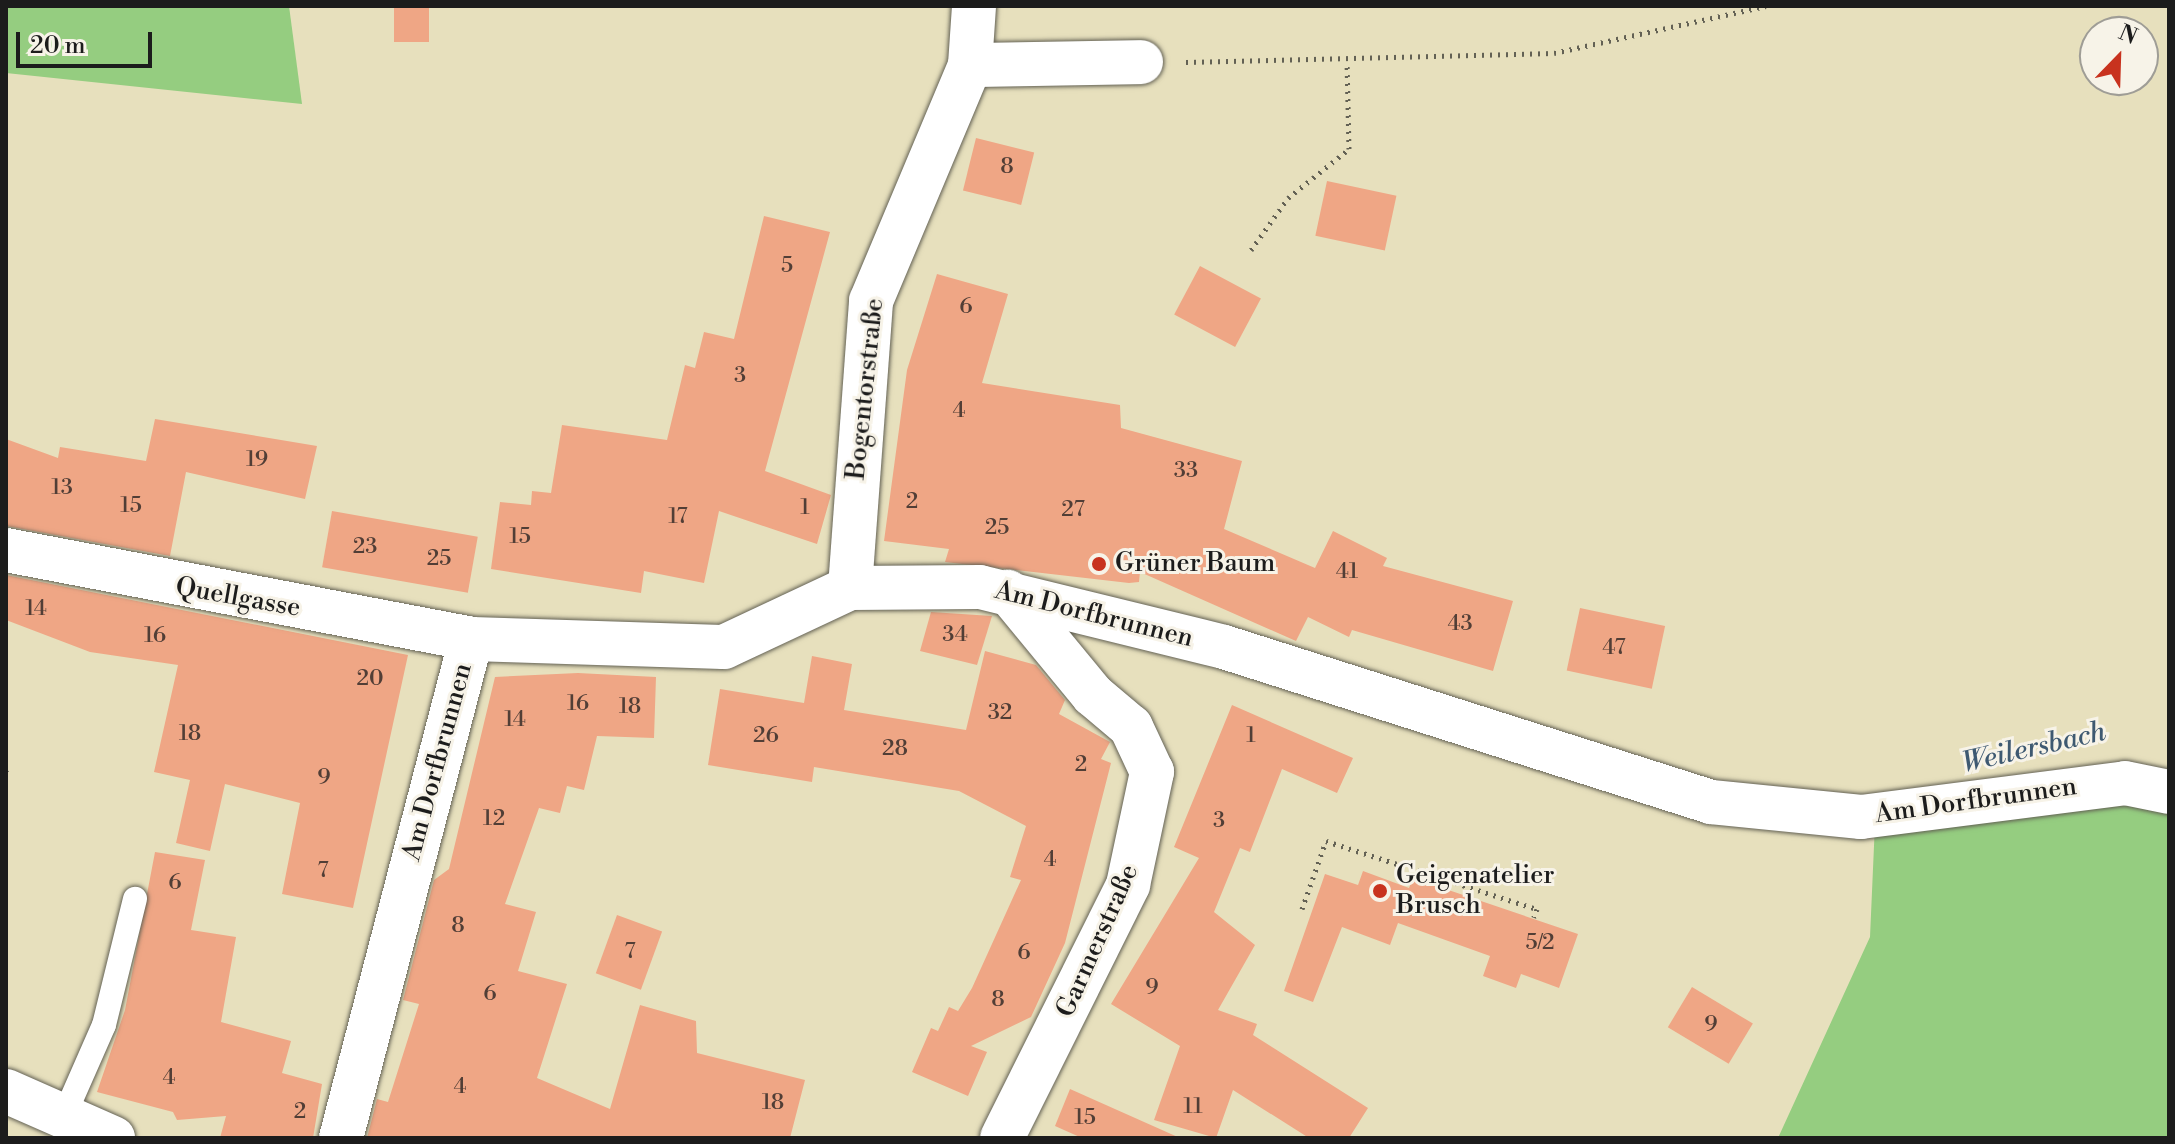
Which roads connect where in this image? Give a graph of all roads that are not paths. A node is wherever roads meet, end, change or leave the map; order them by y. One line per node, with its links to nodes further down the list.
1 (974, 6): 3 (street, Bogentorstraße)
2 (1141, 62): 3 (street)
3 (970, 65): 5 (street, Bogentorstraße)
4 (6, 550): 7 (street, Quellgasse)
5 (850, 588): 6 (street, Am Dorfbrunnen); 7 (street, Am Dorfbrunnen)
6 (1008, 592): 8 (street, Am Dorfbrunnen); 14 (street, Garmerstraße)
7 (471, 639): 13 (street, Am Dorfbrunnen)
8 (2169, 792)
9 (135, 899): 11 (lane)
10 (6, 1091): 11 (street)
11 (64, 1116): 12 (street)
12 (113, 1138)
13 (341, 1138)
14 (1002, 1138)

